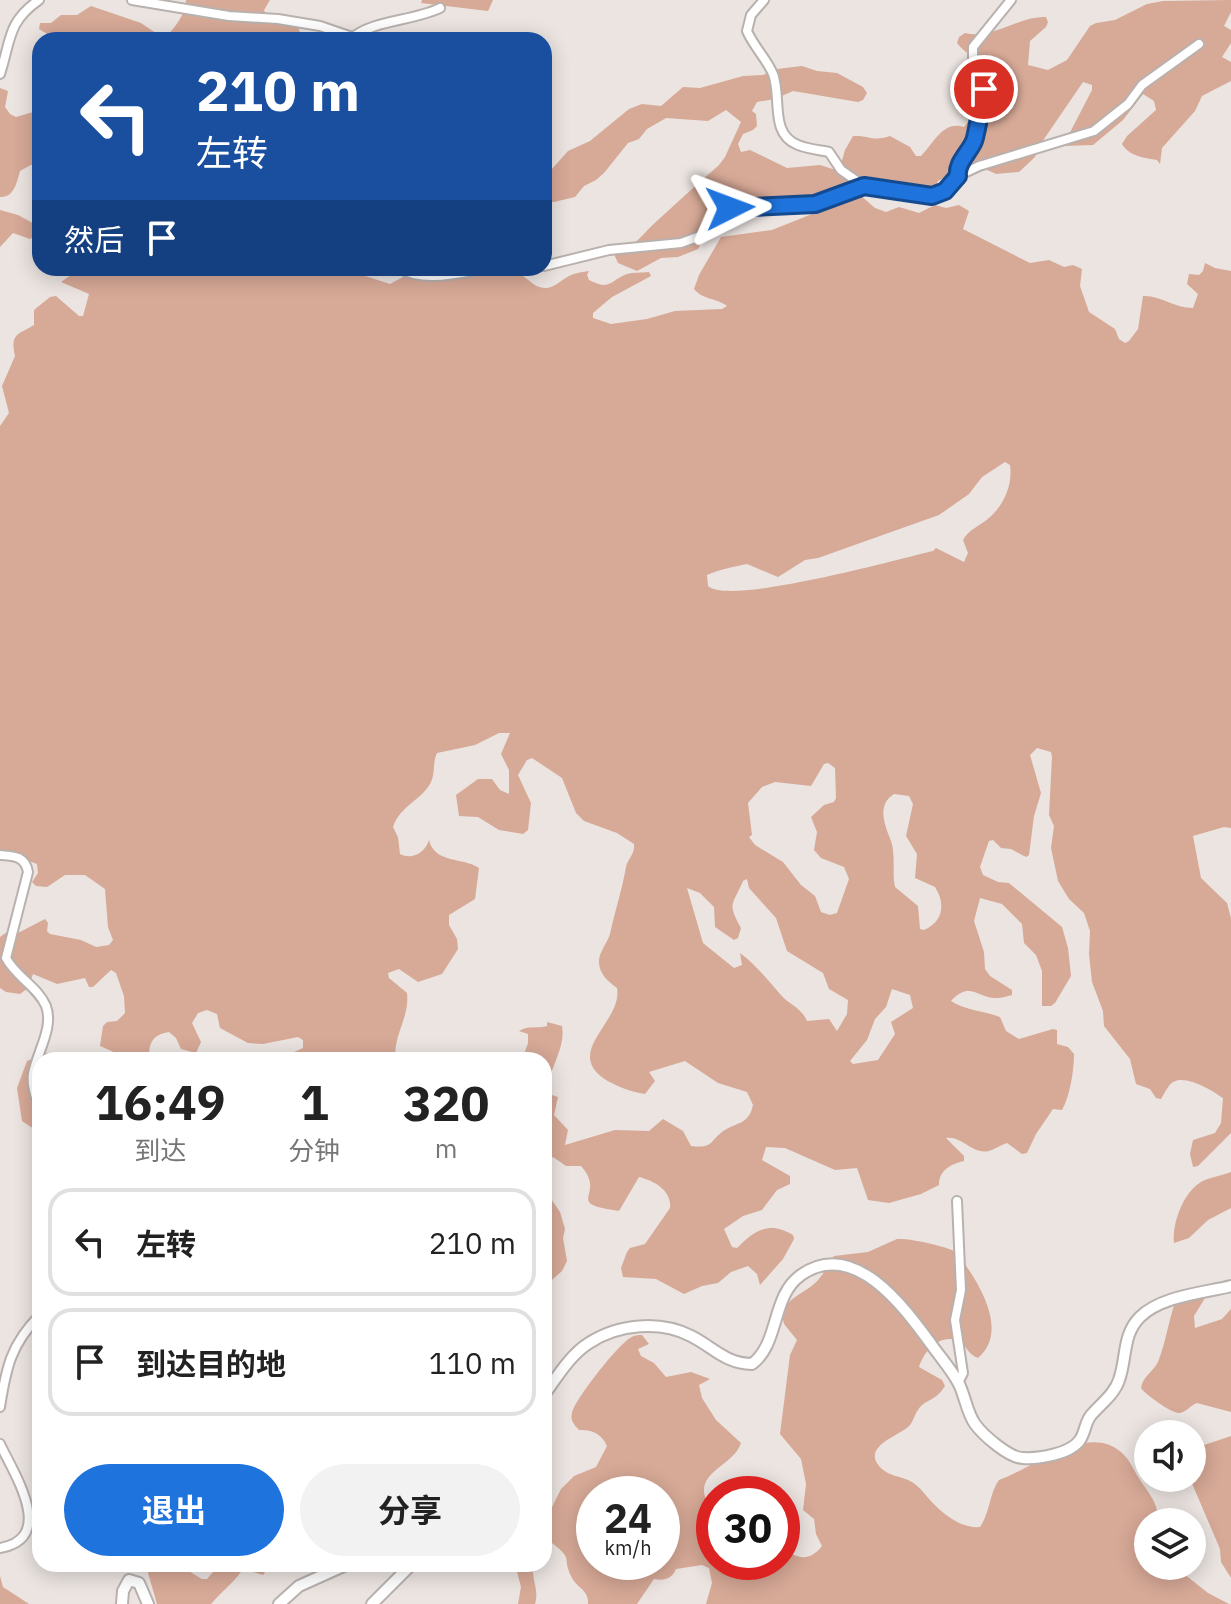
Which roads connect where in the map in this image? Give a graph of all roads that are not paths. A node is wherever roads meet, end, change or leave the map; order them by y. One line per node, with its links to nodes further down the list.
1 (39, 0): 9 (street)
2 (132, 0): 6 (street)
3 (764, 0): 11 (street)
4 (1011, 0): 10 (street)
5 (440, 8): 7 (street)
6 (334, 32)
7 (368, 32)
8 (1199, 44): 10 (street)
9 (0, 74)
10 (958, 176): 11 (street)
11 (864, 186): 12 (street)
12 (552, 264)
13 (412, 276): 14 (street)
14 (433, 276)
15 (0, 855): 16 (street)
16 (40, 1052)
17 (957, 1201): 20 (street)
18 (1231, 1286): 20 (street)
19 (32, 1323): 22 (street)
20 (958, 1383): 21 (street)
21 (552, 1384)
22 (0, 1407)
23 (0, 1444): 24 (street)
24 (0, 1548)
25 (330, 1572): 29 (street)
26 (404, 1572): 30 (street)
27 (122, 1604): 28 (street)
28 (148, 1604)
29 (279, 1604)
30 (372, 1604)

